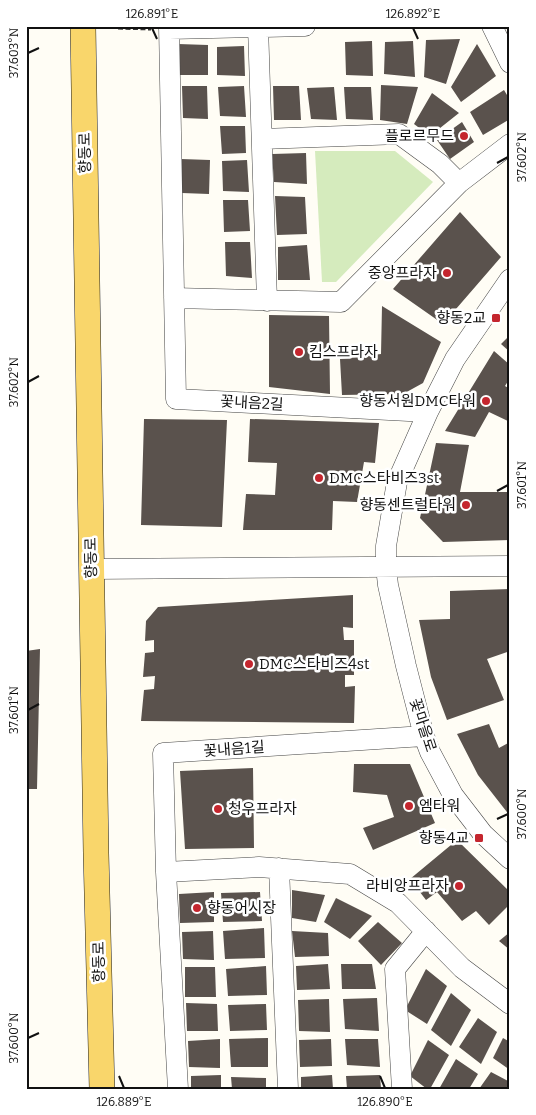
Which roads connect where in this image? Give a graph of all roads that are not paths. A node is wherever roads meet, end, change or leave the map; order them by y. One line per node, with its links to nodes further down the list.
1 (83, 26): 16 (main road, 향동로)
2 (305, 26): 4 (street)
3 (492, 26): 6 (street)
4 (258, 27): 5 (street); 7 (street)
5 (169, 28): 11 (street, 꽃내음2길)
6 (510, 63)
7 (262, 139): 9 (street); 12 (street)
8 (510, 144): 9 (street)
9 (459, 183): 12 (street)
10 (510, 279): 13 (street, 꽃마을로)
11 (174, 298): 12 (street); 13 (street, 꽃내음2길)
12 (267, 301)
13 (428, 412): 15 (street, 꽃마을로)
14 (510, 566): 15 (street)
15 (386, 567): 16 (street); 17 (street, 꽃마을로)
16 (91, 569): 23 (main road, 향동로)
17 (424, 736): 18 (street, 꽃마을로); 20 (street, 꽃내음1길)
18 (510, 859)
19 (279, 868): 20 (street); 21 (street); 25 (street)
20 (166, 872): 24 (street, 꽃내음1길)
21 (426, 931): 22 (street); 26 (street)
22 (510, 1004)
23 (102, 1089)
24 (178, 1089)
25 (288, 1089)
26 (402, 1089)

